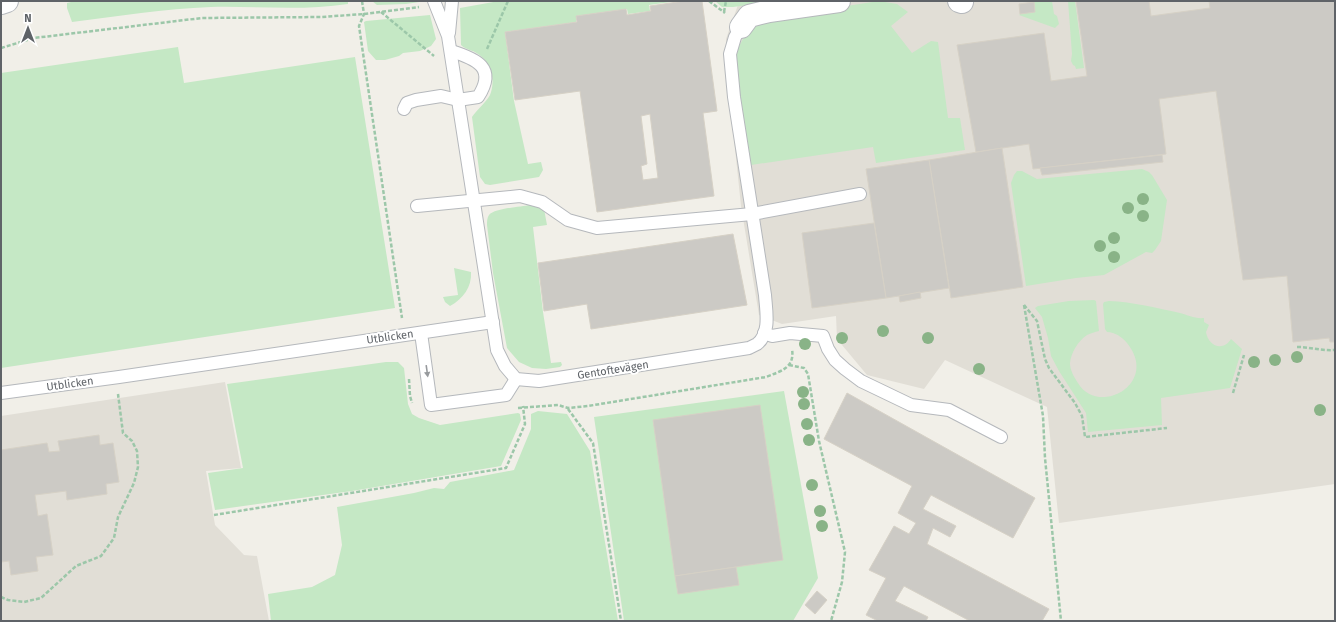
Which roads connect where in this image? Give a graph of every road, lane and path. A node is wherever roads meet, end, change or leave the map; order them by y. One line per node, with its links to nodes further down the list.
1 (7, 1): 7 (street)
2 (362, 1): 11 (path)
3 (452, 1): 13 (lane)
4 (508, 1): 16 (path)
5 (726, 1): 10 (path)
6 (839, 1): 12 (street)
7 (1, 3)
8 (435, 3): 9 (path); 13 (lane)
9 (381, 12): 11 (path); 17 (path)
10 (724, 12)
11 (364, 14): 14 (path)
12 (741, 27): 23 (lane)
13 (448, 36): 15 (lane)
14 (1, 48)
15 (451, 52): 16 (lane); 17 (lane)
16 (480, 64): 18 (lane)
17 (454, 73): 18 (lane)
18 (458, 100): 19 (lane); 21 (lane)
19 (404, 109)
20 (860, 194): 23 (lane)
21 (474, 200): 22 (lane); 23 (lane); 24 (lane)
22 (418, 206)
23 (752, 214): 26 (lane)
24 (493, 322): 25 (lane, Utblicken); 32 (lane)
25 (421, 332): 31 (lane, Utblicken); 32 (lane, one-way to 32)
26 (764, 333): 32 (lane, Gentoftevägen); 37 (lane)
27 (1297, 348): 28 (path)
28 (1335, 350)
29 (1244, 355): 34 (path)
30 (789, 365): 41 (path)
31 (115, 377): 33 (lane, Utblicken); 39 (path)
32 (516, 379): 38 (path)
33 (1, 393)
34 (1233, 393)
35 (568, 408): 40 (path)
36 (1167, 428): 42 (path)
37 (1001, 437)
38 (214, 515)
39 (1, 596)
40 (621, 621)
41 (831, 621)
42 (1061, 621)

